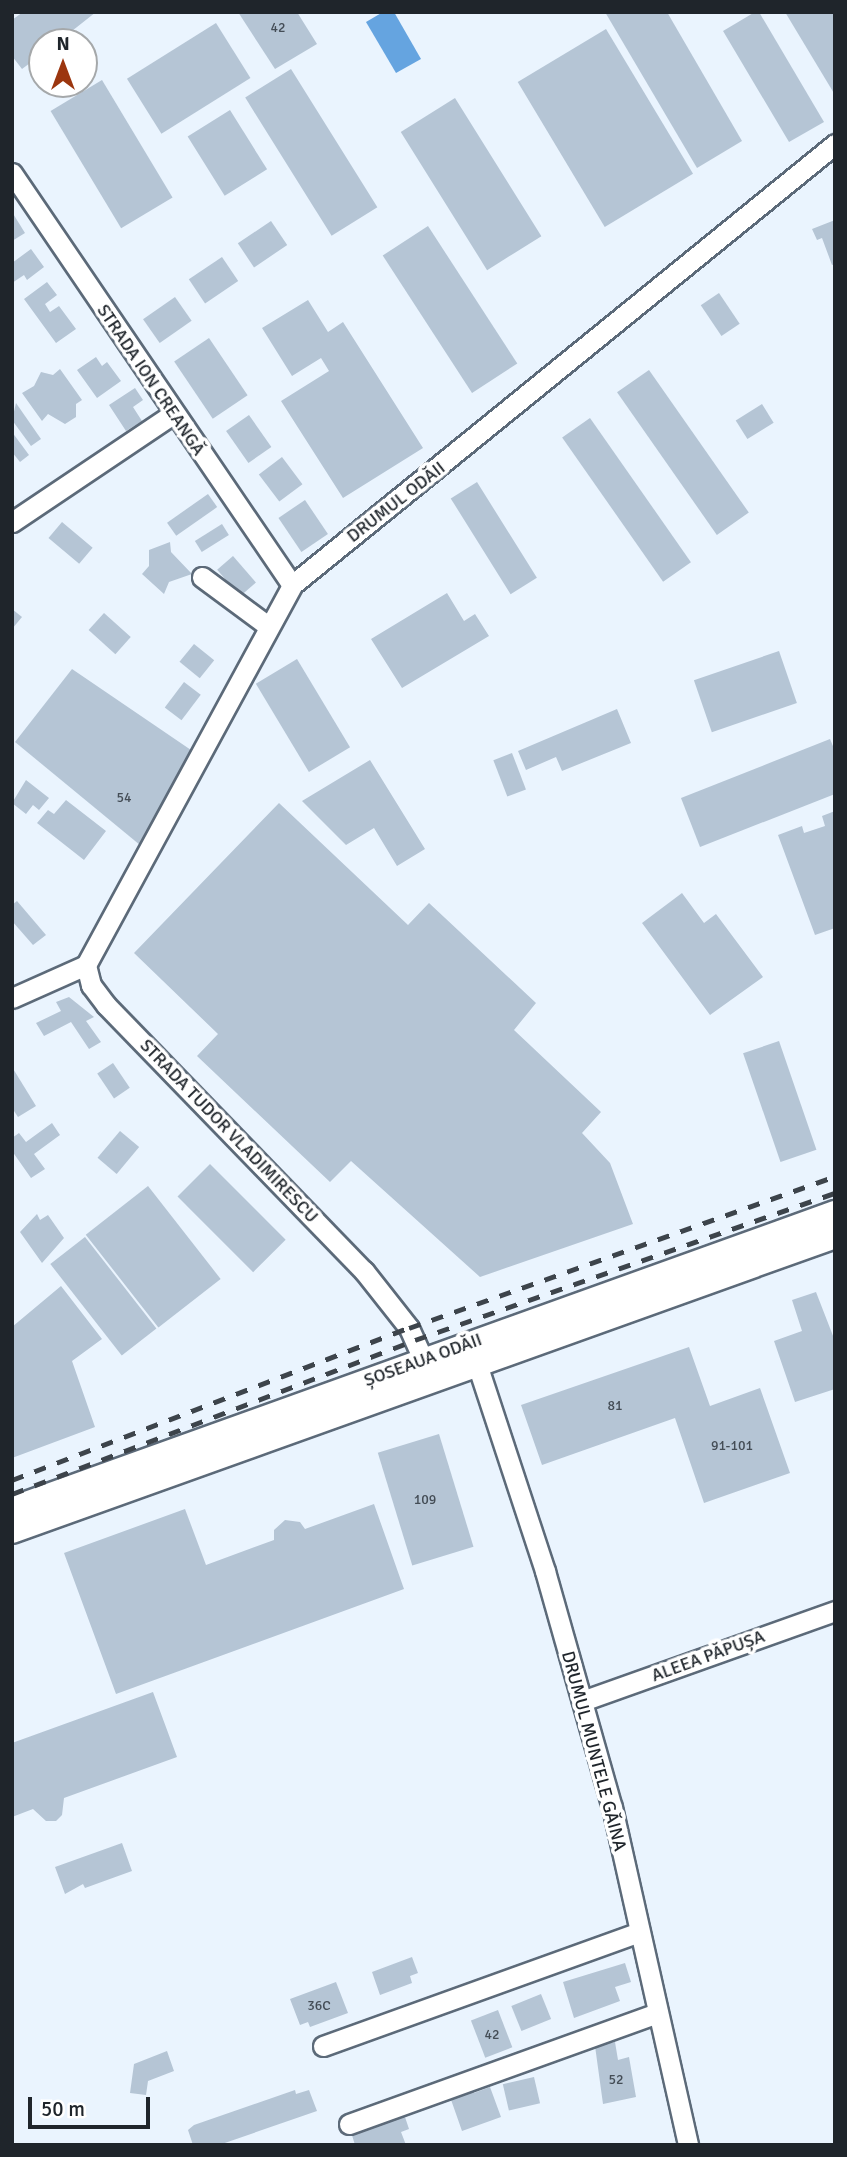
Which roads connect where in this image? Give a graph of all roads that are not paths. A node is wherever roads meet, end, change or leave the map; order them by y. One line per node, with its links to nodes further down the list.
1 (835, 145): 6 (street, DRUMUL ODĂII)
2 (12, 173): 3 (street, STRADA ION CREANGĂ)
3 (173, 414): 4 (street); 6 (street, STRADA ION CREANGĂ)
4 (12, 522)
5 (202, 577): 7 (street)
6 (292, 585): 7 (street, DRUMUL ODĂII)
7 (268, 626): 8 (street, DRUMUL ODĂII)
8 (86, 965): 9 (street); 12 (street, STRADA TUDOR VLADIMIRESCU)
9 (12, 998)
10 (835, 1213): 12 (main road, ȘOSEAUA ODĂII)
11 (835, 1236): 13 (main road, ȘOSEAUA ODĂII)
12 (423, 1360): 14 (main road, ȘOSEAUA ODĂII)
13 (477, 1364): 15 (main road, ȘOSEAUA ODĂII); 17 (street, DRUMUL MUNTELE GĂINA)
14 (12, 1509)
15 (12, 1531)
16 (835, 1611): 17 (street, ALEEA PĂPUȘA)
17 (582, 1701): 18 (street, DRUMUL MUNTELE GĂINA)
18 (639, 1932): 19 (street, DRUMUL MUNTELE GĂINA); 20 (street)
19 (657, 2013): 21 (street); 22 (street, DRUMUL MUNTELE GĂINA)
20 (323, 2046)
21 (349, 2124)
22 (688, 2145)

